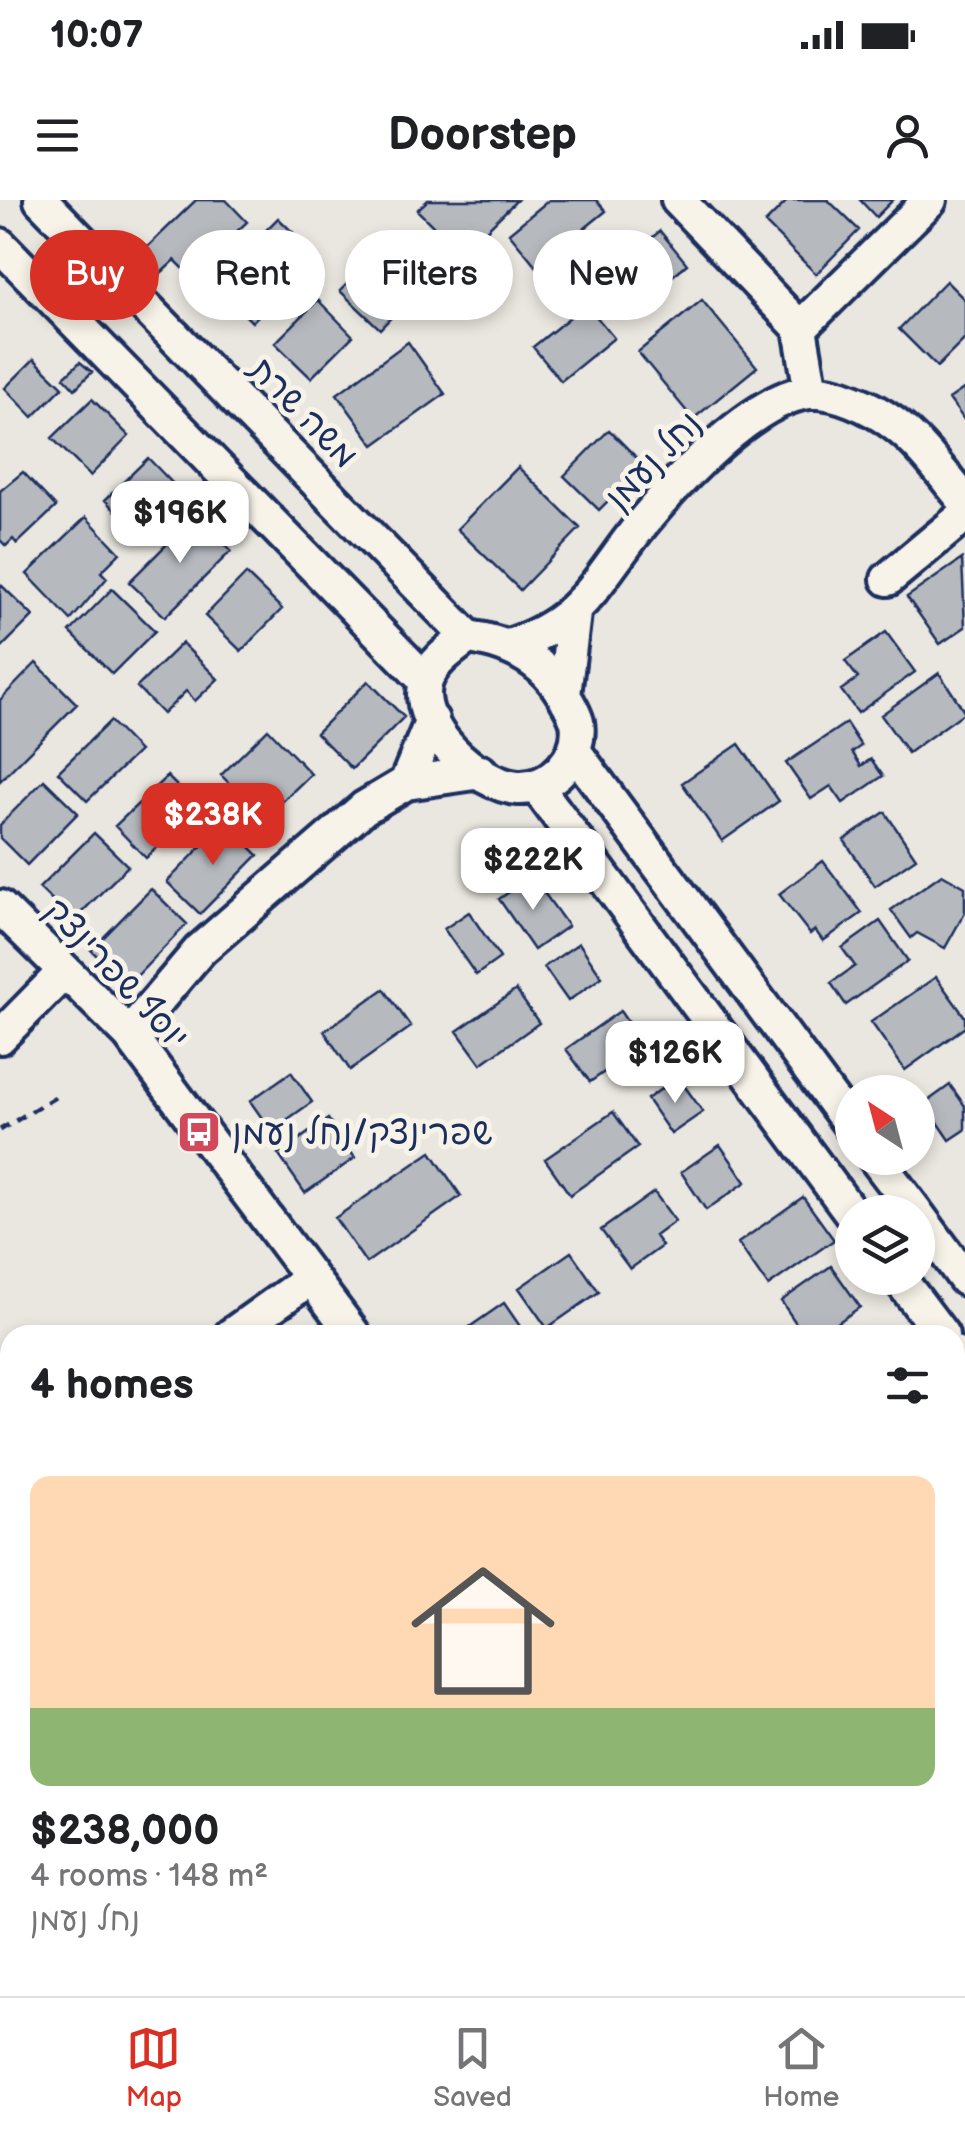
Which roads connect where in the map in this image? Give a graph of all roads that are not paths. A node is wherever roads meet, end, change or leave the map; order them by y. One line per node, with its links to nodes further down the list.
1 (42, 200): 11 (street, משה שרת)
2 (678, 200): 5 (street)
3 (930, 200): 5 (street)
4 (0, 245): 13 (street)
5 (800, 328): 6 (street)
6 (812, 392): 7 (street); 10 (street, נחל נעמן)
7 (965, 501)
8 (965, 515): 9 (street)
9 (888, 579)
10 (574, 613): 12 (street, נחל נעמן); 14 (street)
11 (468, 637): 12 (street); 13 (street)
12 (508, 646): 14 (street)
13 (426, 682): 15 (street)
14 (564, 695): 16 (street)
15 (432, 720): 17 (street); 18 (street)
16 (575, 752): 19 (street); 24 (street)
17 (481, 772): 18 (street); 19 (street)
18 (406, 783): 22 (street)
19 (537, 787): 25 (street)
20 (0, 908): 21 (street, יוסף שפרינצק)
21 (64, 972): 22 (street, יוסף שפרינצק); 23 (street)
22 (129, 1034): 27 (street, יוסף שפרינצק)
23 (0, 1036)
24 (835, 1104)
25 (838, 1195)
26 (935, 1238): 28 (street)
27 (311, 1278): 30 (street); 31 (street, יוסף שפרינצק)
28 (965, 1279)
29 (913, 1295): 32 (street)
30 (245, 1325)
31 (346, 1325)
32 (935, 1325)

